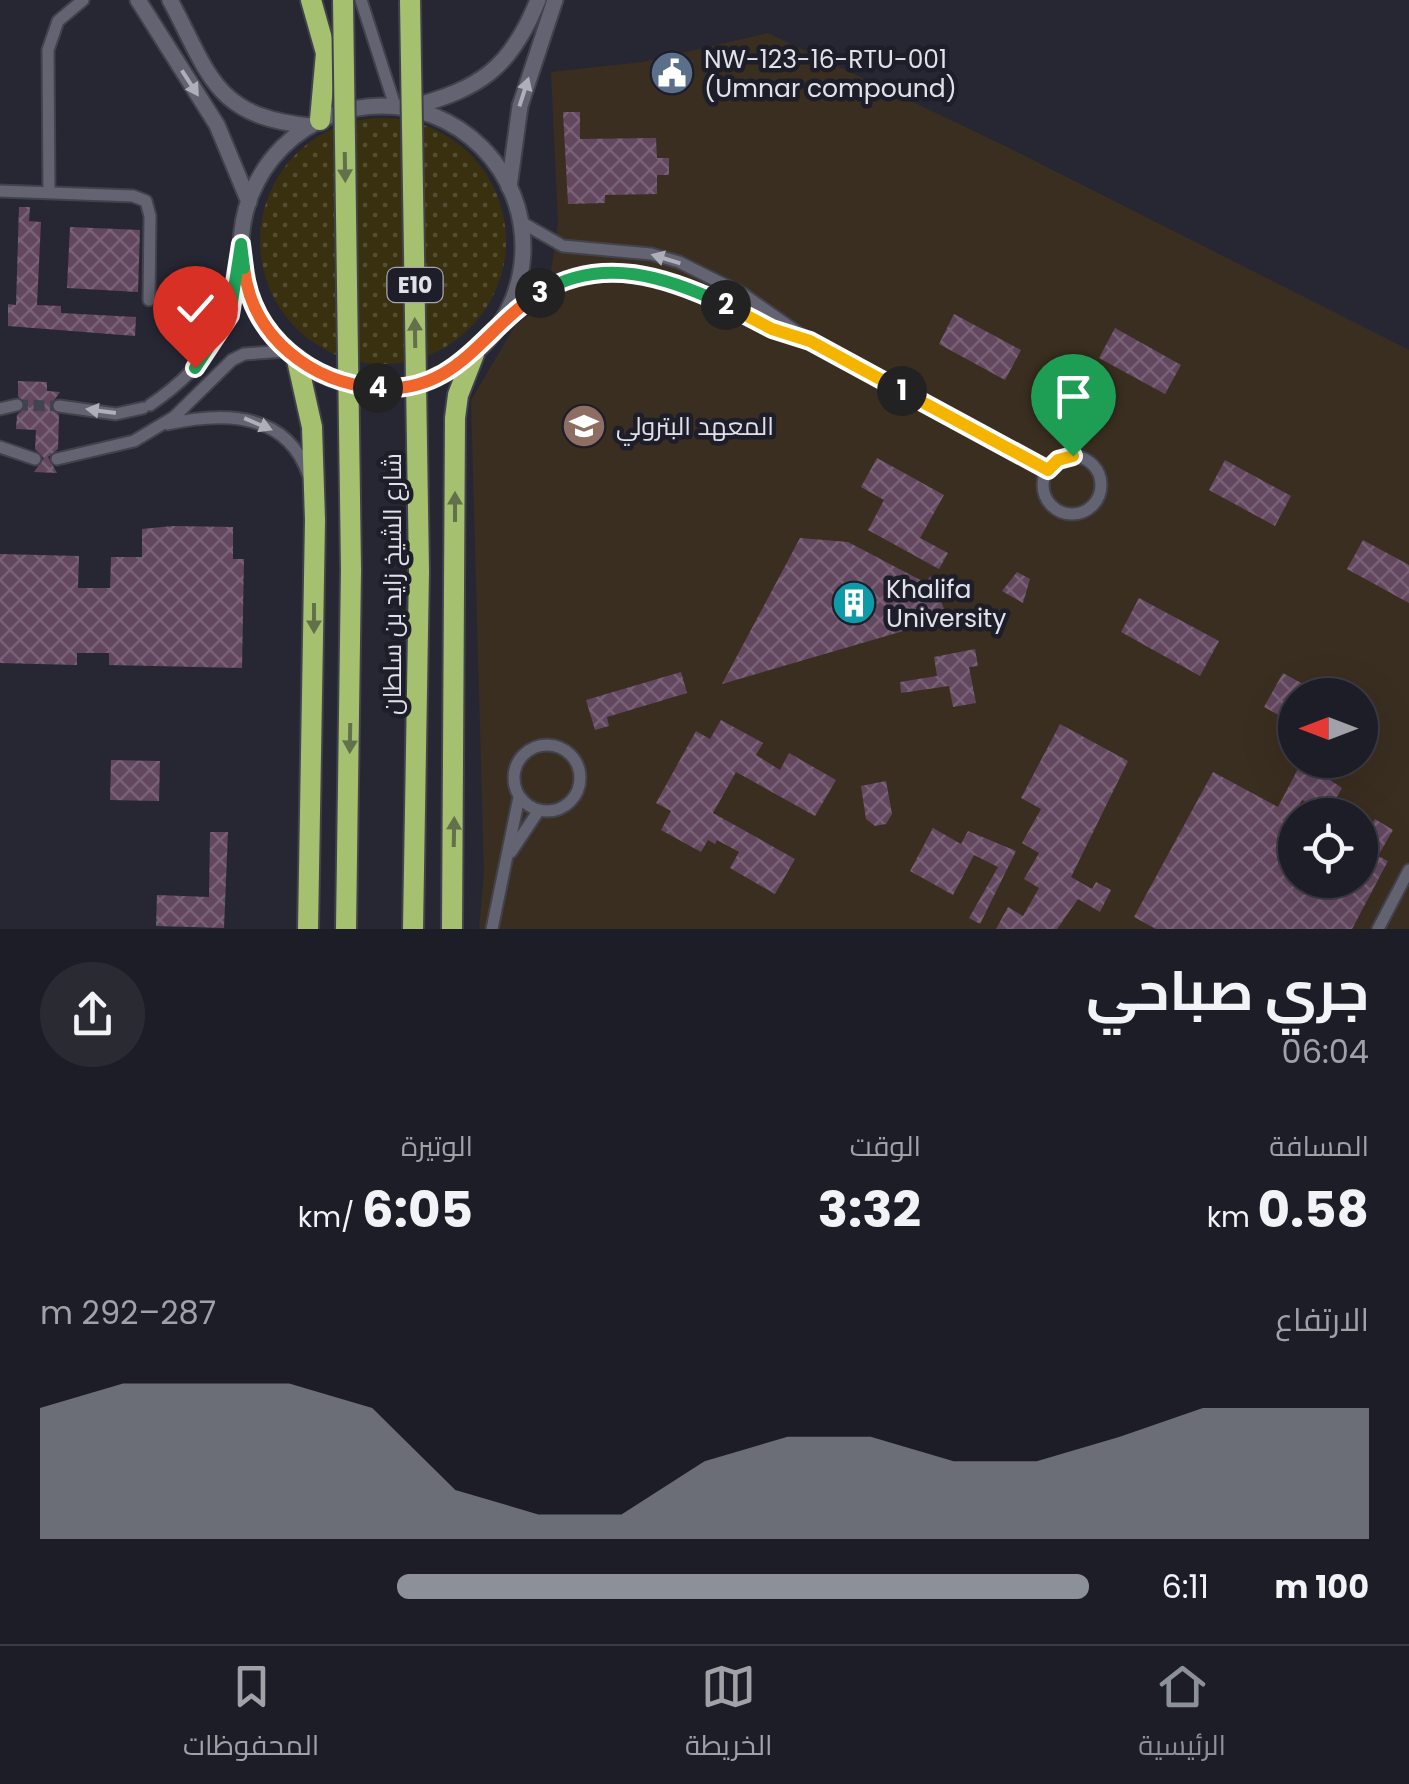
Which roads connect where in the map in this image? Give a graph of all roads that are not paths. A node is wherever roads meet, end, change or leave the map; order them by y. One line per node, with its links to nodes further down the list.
1 (84, 0): 15 (street)
2 (130, 0): 10 (street)
3 (170, 0): 12 (main road)
4 (311, 0): 12 (highway)
5 (343, 0): 38 (highway, شارع الشيخ زايد بن سلطان, one-way to 38, bridge)
6 (361, 0): 11 (street)
7 (410, 0): 39 (highway, شارع الشيخ زايد بن سلطان / E10, one-way to 7, bridge)
8 (538, 0): 11 (main road)
9 (555, 0): 13 (main road, one-way to 9)
10 (141, 6): 16 (main road, one-way to 16)
11 (401, 107): 12 (main road); 13 (main road)
12 (315, 123): 16 (main road)
13 (509, 186): 17 (main road)
14 (0, 191): 15 (street)
15 (49, 192): 19 (street)
16 (248, 202): 18 (main road)
17 (521, 222): 20 (main road); 21 (street, one-way to 17)
18 (241, 244): 23 (main road); 25 (street, one-way to 25)
19 (149, 300)
20 (504, 319): 21 (street); 22 (main road)
21 (810, 341): 31 (street)
22 (474, 354): 23 (main road); 40 (highway, one-way to 22)
23 (292, 355): 27 (street); 32 (highway)
24 (17, 404): 26 (street)
25 (60, 406)
26 (0, 409)
27 (164, 424): 30 (street); 32 (street, one-way to 32)
28 (0, 448): 29 (street)
29 (34, 459)
30 (57, 460)
31 (1048, 470): 31 (street)
32 (315, 520): 37 (highway, one-way to 37)
33 (519, 797): 34 (street); 34 (street); 35 (street)
34 (539, 810): 35 (street)
35 (504, 865): 41 (street)
36 (1409, 870): 42 (street)
37 (308, 929)
38 (346, 929)
39 (413, 929)
40 (452, 929)
41 (492, 929)
42 (1378, 929)

